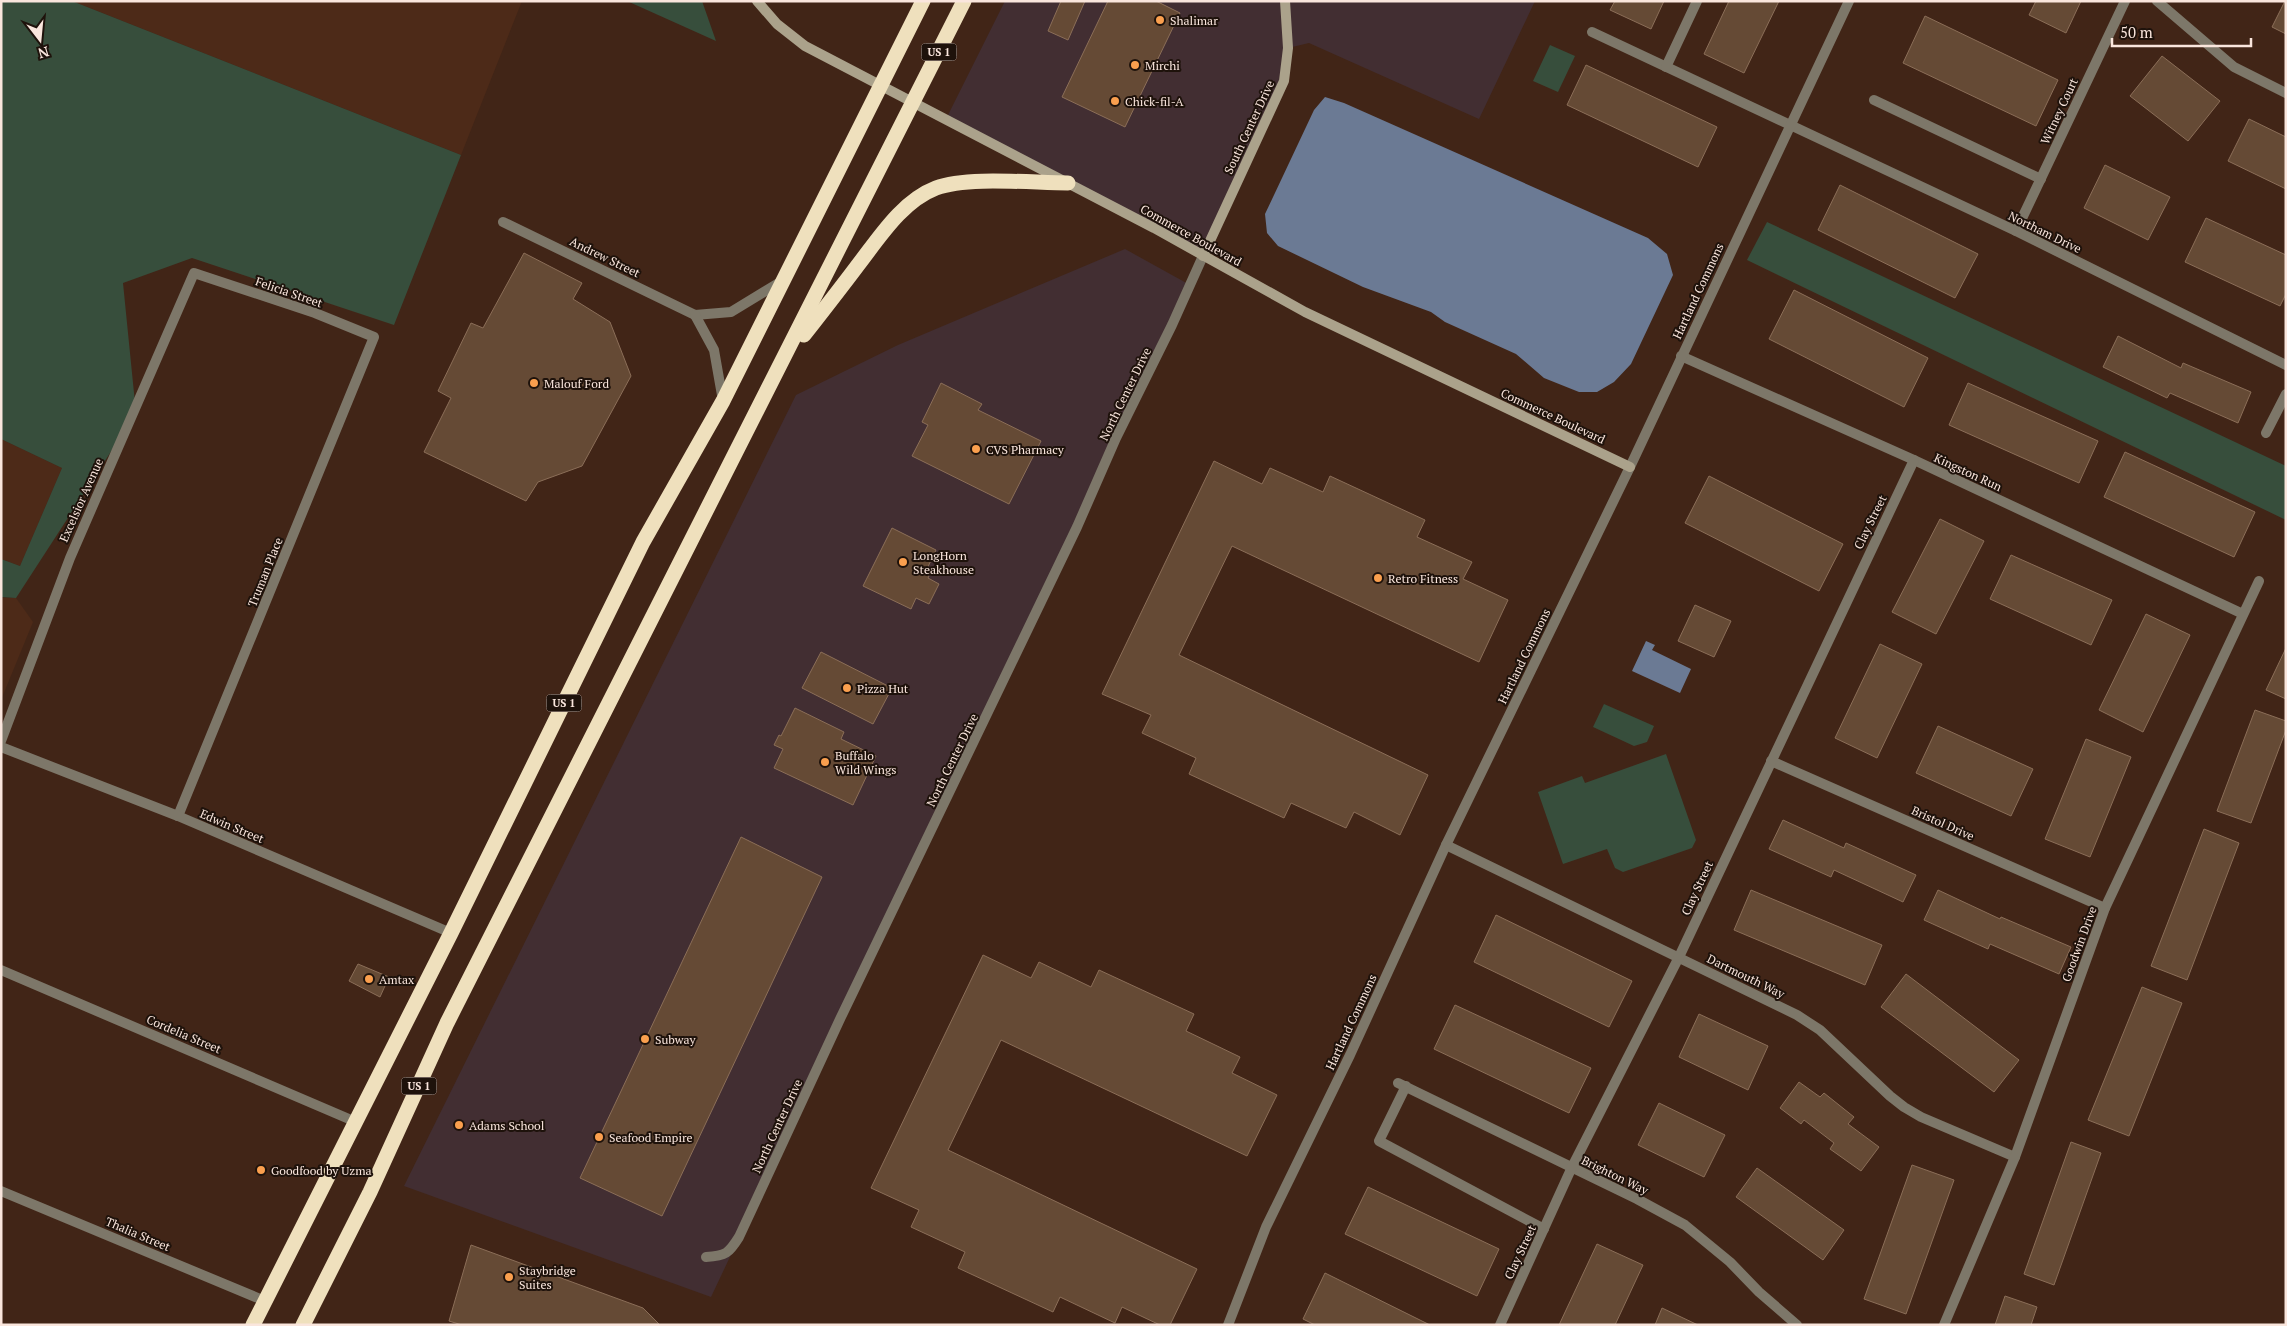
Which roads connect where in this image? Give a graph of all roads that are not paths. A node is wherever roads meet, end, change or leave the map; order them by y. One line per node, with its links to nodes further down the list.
1 (757, 1): 11 (street, Commerce Boulevard)
2 (923, 1): 11 (highway, US 1)
3 (964, 1): 14 (highway, US 1)
4 (1285, 1): 20 (street, South Center Drive)
5 (1697, 1): 10 (street)
6 (1849, 1): 15 (street, Hartland Commons)
7 (2125, 1): 16 (street, Witney Court)
8 (2157, 1): 12 (street)
9 (1592, 32): 10 (street, Northam Drive)
10 (1666, 67): 15 (street, Northam Drive)
11 (880, 86): 14 (street, Commerce Boulevard); 22 (highway, US 1)
12 (2286, 93)
13 (1874, 100): 16 (street)
14 (913, 103): 17 (street, Commerce Boulevard); 26 (highway, US 1)
15 (1790, 125): 19 (street, Northam Drive); 25 (street, Hartland Commons)
16 (2041, 179): 19 (street, Witney Court)
17 (1068, 183): 20 (street, Commerce Boulevard); 26 (highway)
18 (503, 222): 23 (street, Andrew Street)
19 (2016, 231): 27 (street, Northam Drive)
20 (1203, 256): 32 (street, Commerce Boulevard); 49 (street, North Center Drive)
21 (194, 273): 24 (street, Felicia Street); 35 (street, Excelsior Avenue)
22 (786, 279): 23 (street); 29 (highway, US 1)
23 (695, 315): 29 (street)
24 (374, 337): 38 (street, Truman Place)
25 (1681, 356): 31 (street, Kingston Run); 32 (street, Hartland Commons)
26 (784, 362): 52 (highway, US 1)
27 (2286, 365)
28 (2286, 394): 30 (street)
29 (723, 401): 41 (highway, US 1)
30 (2266, 433)
31 (1914, 460): 34 (street, Kingston Run); 37 (street, Clay Street)
32 (1630, 467): 39 (street, Hartland Commons)
33 (2259, 581): 34 (street, Goodwin Drive)
34 (2243, 614): 40 (street, Goodwin Drive)
35 (1, 741)
36 (1, 747): 38 (street, Edwin Street)
37 (1771, 761): 40 (street, Bristol Drive); 42 (street, Clay Street)
38 (178, 816): 41 (street, Edwin Street)
39 (1446, 846): 42 (street, Dartmouth Way); 53 (street, Hartland Commons)
40 (2105, 908): 45 (street, Goodwin Drive)
41 (451, 933): 44 (highway, US 1)
42 (1679, 957): 45 (street, Dartmouth Way); 46 (street, Clay Street)
43 (1, 970): 44 (street, Cordelia Street)
44 (356, 1122): 50 (highway, US 1)
45 (2015, 1157): 56 (street, Goodwin Drive)
46 (1572, 1167): 48 (street, Clay Street); 48 (street, Brighton Way); 55 (street, Brighton Way)
47 (1, 1191): 50 (street, Thalia Street)
48 (1544, 1229): 54 (street, Clay Street)
49 (706, 1257)
50 (265, 1301): 51 (highway, US 1)
51 (254, 1325)
52 (304, 1325)
53 (1228, 1325)
54 (1500, 1325)
55 (1797, 1325)
56 (1944, 1325)

